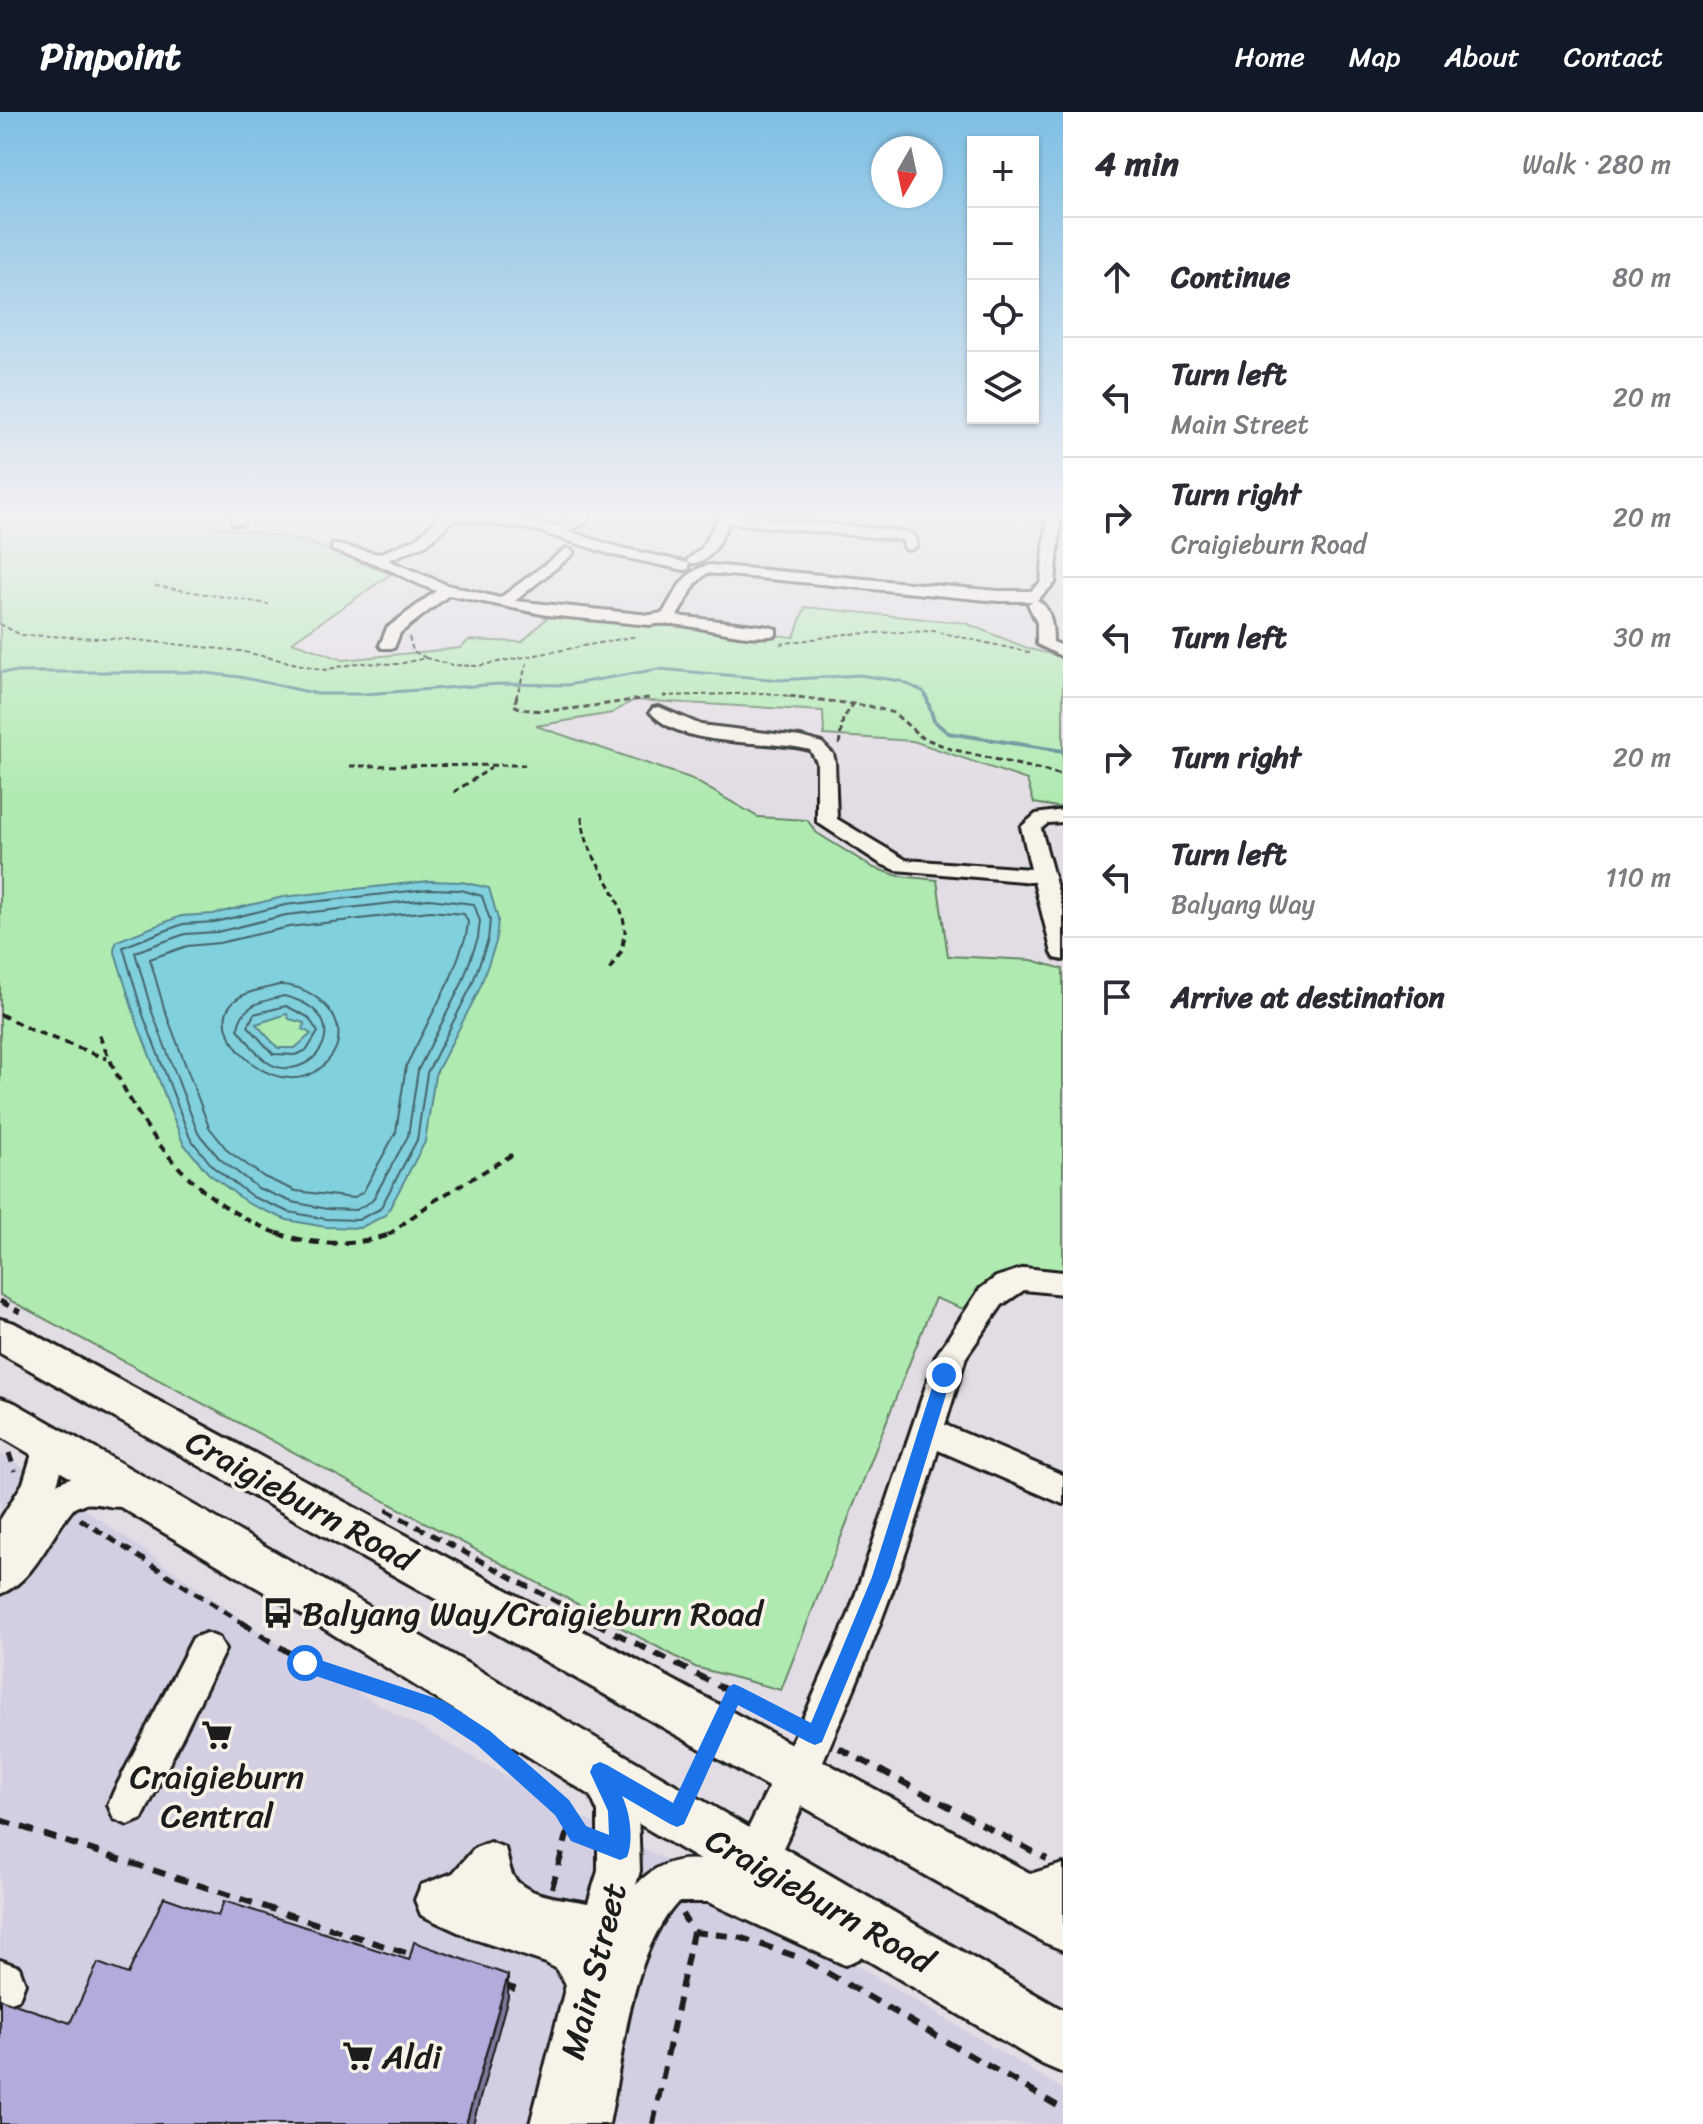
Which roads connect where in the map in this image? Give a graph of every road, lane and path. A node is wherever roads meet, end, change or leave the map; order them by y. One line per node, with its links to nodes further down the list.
1 (423, 608): 13 (street)
2 (544, 608): 6 (street)
3 (672, 608): 6 (street)
4 (1038, 608): 7 (street)
5 (1052, 608): 7 (street)
6 (666, 618): 10 (street)
7 (1045, 623): 14 (street)
8 (0, 624): 16 (path)
9 (408, 631): 16 (path)
10 (770, 632)
11 (886, 632): 15 (path)
12 (648, 635): 17 (path)
13 (388, 645)
14 (1063, 652)
15 (1043, 656)
16 (426, 658): 18 (path)
17 (529, 659): 18 (path); 19 (path)
18 (510, 662): 19 (path)
19 (524, 669): 20 (path)
20 (854, 703): 22 (path); 26 (path)
21 (659, 712): 30 (street)
22 (840, 750)
23 (525, 765): 25 (path)
24 (350, 766): 25 (path)
25 (493, 767): 27 (path)
26 (1063, 775)
27 (454, 792)
28 (1063, 816): 30 (street)
29 (582, 817): 32 (path)
30 (1043, 876): 31 (street)
31 (1063, 953)
32 (610, 970)
33 (0, 1014): 35 (path)
34 (99, 1035): 35 (path)
35 (107, 1059): 36 (path)
36 (517, 1152)
37 (1063, 1283): 40 (street)
38 (1063, 1293): 40 (street)
39 (0, 1301): 41 (path)
40 (979, 1317): 43 (street)
41 (14, 1325): 53 (main road, Craigieburn Road)
42 (0, 1415): 44 (main road, Craigieburn Road)
43 (927, 1431): 45 (street); 55 (street)
44 (47, 1443): 48 (street); 50 (main road, Craigieburn Road)
45 (1063, 1490)
46 (55, 1503): 49 (street); 50 (street); 52 (path)
47 (377, 1507): 53 (path)
48 (0, 1548)
49 (0, 1578)
50 (305, 1591): 56 (main road, Craigieburn Road)
51 (206, 1650): 57 (street)
52 (423, 1703)
53 (725, 1711): 55 (main road, Craigieburn Road); 55 (path); 58 (path)
54 (494, 1748): 60 (path)
55 (806, 1755): 61 (street); 62 (main road, Craigieburn Road); 62 (path)
56 (600, 1772): 58 (main road, Craigieburn Road); 60 (street, Main Street)
57 (128, 1805)
58 (677, 1817): 61 (main road, Craigieburn Road)
59 (0, 1820): 65 (path)
60 (620, 1850): 64 (street, Main Street)
61 (754, 1862): 69 (main road, Craigieburn Road)
62 (1044, 1881): 63 (main road, Craigieburn Road)
63 (1063, 1922)
64 (602, 1926): 66 (street, Main Street); 66 (street)
65 (419, 1957)
66 (588, 1980): 72 (street, Main Street)
67 (494, 1982): 68 (path)
68 (524, 1992)
69 (1063, 2043)
70 (1063, 2060): 73 (street, Main Street)
71 (1063, 2109): 74 (path)
72 (554, 2124)
73 (585, 2124)
74 (653, 2124)

